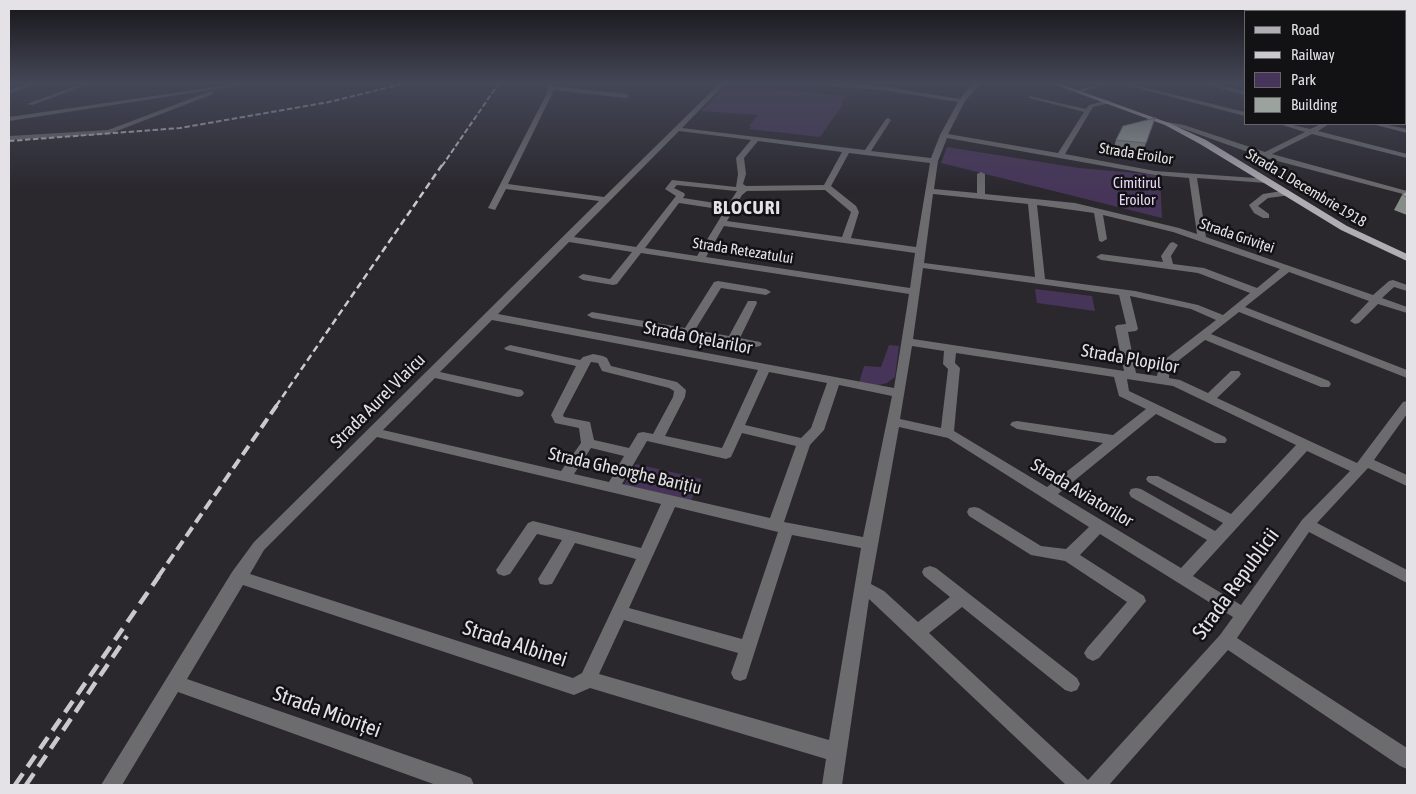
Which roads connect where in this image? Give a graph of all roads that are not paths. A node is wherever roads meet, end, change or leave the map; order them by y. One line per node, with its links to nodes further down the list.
1 (140, 120): 16 (street)
2 (536, 120): 27 (street)
3 (686, 120): 12 (street, Strada Aurel Vlaicu)
4 (888, 120): 19 (street)
5 (952, 120): 15 (street)
6 (1082, 120): 21 (street)
7 (1156, 120): 8 (main road, Strada 1 Decembrie 1918)
8 (1167, 124): 20 (street); 26 (main road, Strada 1 Decembrie 1918)
9 (1286, 125): 13 (street)
10 (1324, 125): 13 (street)
11 (1379, 125): 14 (street)
12 (677, 129): 17 (street); 34 (street, Strada Aurel Vlaicu)
13 (1311, 131): 20 (street); 22 (street)
14 (1407, 132)
15 (944, 134): 21 (street, Strada Eroilor); 23 (street)
16 (9, 138)
17 (756, 139): 18 (street); 29 (street)
18 (848, 150): 19 (street); 28 (street)
19 (867, 152): 23 (street)
20 (1265, 155): 31 (street)
21 (1060, 156): 25 (street, Strada Eroilor)
22 (1407, 156)
23 (934, 161): 30 (street)
24 (981, 174): 33 (street)
25 (1193, 176): 26 (street, Strada Eroilor); 45 (street)
26 (1267, 181): 32 (main road, Strada 1 Decembrie 1918)
27 (503, 186): 34 (street); 37 (street)
28 (827, 187): 29 (street); 44 (street)
29 (745, 189): 35 (street); 38 (street)
30 (930, 191): 33 (street, Strada Griviței); 48 (street)
31 (1407, 193)
32 (1288, 194): 40 (street); 50 (main road, Strada 1 Decembrie 1918)
33 (981, 196): 36 (street, Strada Griviței)
34 (607, 200): 43 (street, Strada Aurel Vlaicu)
35 (678, 200): 38 (street); 47 (street)
36 (1032, 202): 39 (street, Strada Griviței); 57 (street)
37 (492, 208)
38 (731, 208): 41 (street)
39 (1098, 210): 42 (street); 45 (street, Strada Griviței)
40 (1266, 216)
41 (722, 223): 44 (street); 51 (street)
42 (1102, 238)
43 (567, 239): 47 (street, Strada Retezatului); 68 (street, Strada Aurel Vlaicu)
44 (846, 240): 48 (street)
45 (1202, 240): 54 (street, Strada Griviței)
46 (1173, 244): 53 (street)
47 (639, 250): 51 (street, Strada Retezatului); 55 (street)
48 (921, 251): 52 (street)
49 (1101, 257): 53 (street)
50 (1407, 258)
51 (700, 259): 56 (street, Strada Retezatului)
52 (919, 265): 57 (street); 60 (street)
53 (1169, 266): 62 (street)
54 (1287, 269): 62 (street); 63 (street, Strada Griviței)
55 (582, 277)
56 (747, 277): 59 (street); 60 (street, Strada Retezatului); 71 (street)
57 (1040, 281): 61 (street)
58 (1407, 288): 63 (street)
59 (766, 292)
60 (915, 292): 74 (street)
61 (1124, 292): 69 (street); 83 (street)
62 (1258, 292): 65 (street)
63 (1375, 299): 66 (street, Strada Griviței); 70 (street)
64 (752, 303): 73 (street)
65 (1237, 308): 69 (street); 82 (street)
66 (1407, 310)
67 (592, 315): 71 (street)
68 (490, 316): 79 (street, Strada Oțelarilor); 80 (street, Strada Aurel Vlaicu)
69 (1224, 319): 72 (street)
70 (1356, 321)
71 (688, 332): 73 (street)
72 (1203, 335): 84 (street); 86 (street)
73 (734, 340): 75 (street)
74 (907, 342): 77 (street, Strada Plopilor); 88 (street)
75 (756, 344)
76 (510, 348): 78 (street)
77 (950, 348): 83 (street, Strada Plopilor); 96 (street)
78 (583, 364): 97 (street); 100 (street)
79 (765, 368): 85 (street, Strada Oțelarilor); 94 (street)
80 (432, 374): 87 (street); 95 (street, Strada Aurel Vlaicu)
81 (1235, 374): 89 (street)
82 (1407, 374)
83 (1125, 375): 84 (street, Strada Plopilor); 91 (street)
84 (1163, 380): 89 (street, Strada Plopilor)
85 (834, 381): 88 (street, Strada Oțelarilor); 101 (street)
86 (1325, 384)
87 (518, 393)
88 (899, 393): 92 (street)
89 (1209, 399): 102 (street, Strada Plopilor)
90 (1407, 405): 104 (street, Strada Republicii)
91 (1155, 408): 98 (street); 99 (street)
92 (894, 422): 96 (street, Strada Aviatorilor); 119 (street)
93 (1017, 425): 98 (street)
94 (738, 428): 97 (street); 101 (street)
95 (374, 432): 105 (street, Strada Gheorghe Barițiu); 125 (street, Strada Aurel Vlaicu)
96 (947, 434): 110 (street, Strada Aviatorilor)
97 (657, 439): 103 (street)
98 (1115, 440): 110 (street)
99 (1220, 440)
100 (588, 443): 103 (street); 105 (street)
101 (804, 443): 116 (street)
102 (1305, 444): 104 (street, Strada Plopilor); 113 (street)
103 (633, 454): 108 (street)
104 (1362, 466): 107 (street, Strada Plopilor); 114 (street, Strada Republicii)
105 (565, 476): 108 (street, Strada Gheorghe Barițiu)
106 (1153, 478): 113 (street)
107 (1407, 481)
108 (613, 488): 111 (street, Strada Gheorghe Barițiu)
109 (1136, 493): 118 (street)
110 (1048, 494): 115 (street, Strada Aviatorilor)
111 (670, 501): 116 (street, Strada Gheorghe Barițiu); 120 (street)
112 (974, 512): 121 (street)
113 (1234, 522): 118 (street)
114 (1307, 524): 126 (street); 131 (street, Strada Republicii)
115 (1100, 525): 121 (street); 124 (street, Strada Aviatorilor)
116 (781, 527): 119 (street, Strada Gheorghe Barițiu); 134 (street)
117 (572, 536): 120 (street); 122 (street); 127 (street)
118 (1218, 539): 124 (street)
119 (869, 544): 128 (street)
120 (645, 555): 130 (street)
121 (1069, 556): 135 (street)
122 (504, 570)
123 (930, 572): 129 (street)
124 (1183, 576): 131 (street, Strada Aviatorilor)
125 (238, 577): 137 (street, Strada Albinei); 138 (street, Strada Aurel Vlaicu)
126 (1407, 577)
127 (546, 579)
128 (864, 588): 132 (street); 140 (street)
129 (963, 597): 132 (street); 139 (street)
130 (619, 612): 134 (street); 137 (street)
131 (1242, 614): 133 (street, Strada Republicii)
132 (916, 633): 145 (street)
133 (1226, 640): 141 (street); 146 (street, Strada Republicii)
134 (748, 648): 136 (street)
135 (1093, 653)
136 (740, 673)
137 (588, 679): 140 (street, Strada Albinei)
138 (175, 683): 142 (street, Strada Aurel Vlaicu); 143 (street, Strada Mioriței)
139 (1071, 684)
140 (836, 752): 144 (street)
141 (1407, 759)
142 (111, 785)
143 (464, 785)
144 (832, 785)
145 (1080, 785)
146 (1096, 785)

